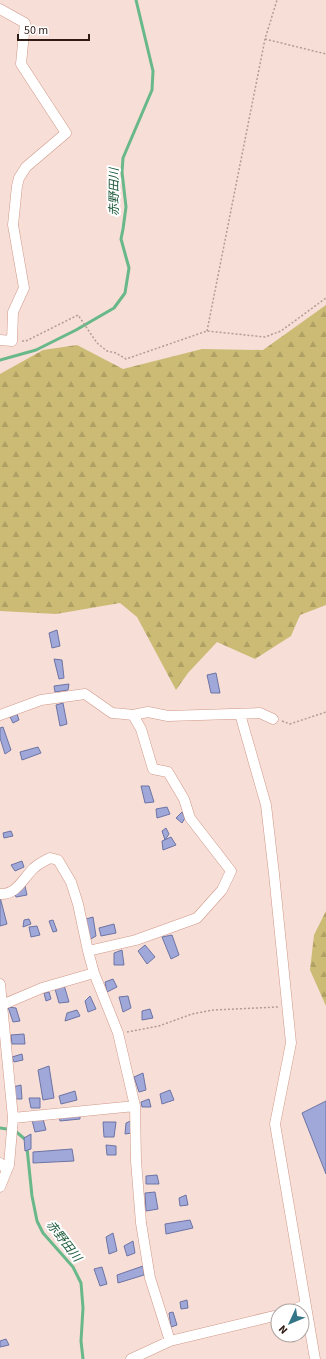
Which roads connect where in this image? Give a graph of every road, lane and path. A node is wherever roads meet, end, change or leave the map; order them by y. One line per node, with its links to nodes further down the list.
1 (277, 0): 3 (path)
2 (0, 9): 8 (street)
3 (264, 39): 4 (path); 6 (path)
4 (326, 54)
5 (326, 298): 6 (path)
6 (207, 331): 8 (path)
7 (0, 340): 8 (street)
8 (12, 341)
9 (326, 712): 13 (path)
10 (240, 714): 12 (street); 13 (street); 19 (street)
11 (0, 715): 12 (street)
12 (133, 715): 15 (street)
13 (273, 719)
14 (0, 894): 15 (street)
15 (88, 951): 16 (street)
16 (94, 973): 18 (street); 21 (street)
17 (0, 984): 18 (street)
18 (2, 1005): 20 (street)
19 (288, 1006): 21 (path); 26 (street)
20 (2, 1021): 23 (street)
21 (118, 1033): 22 (street)
22 (135, 1106): 23 (street); 29 (street)
23 (13, 1118): 24 (street)
24 (3, 1167): 25 (street)
25 (0, 1187)
26 (305, 1303)
27 (270, 1317): 29 (street)
28 (310, 1332): 31 (street)
29 (170, 1341): 30 (street)
30 (131, 1359)
31 (315, 1359)

